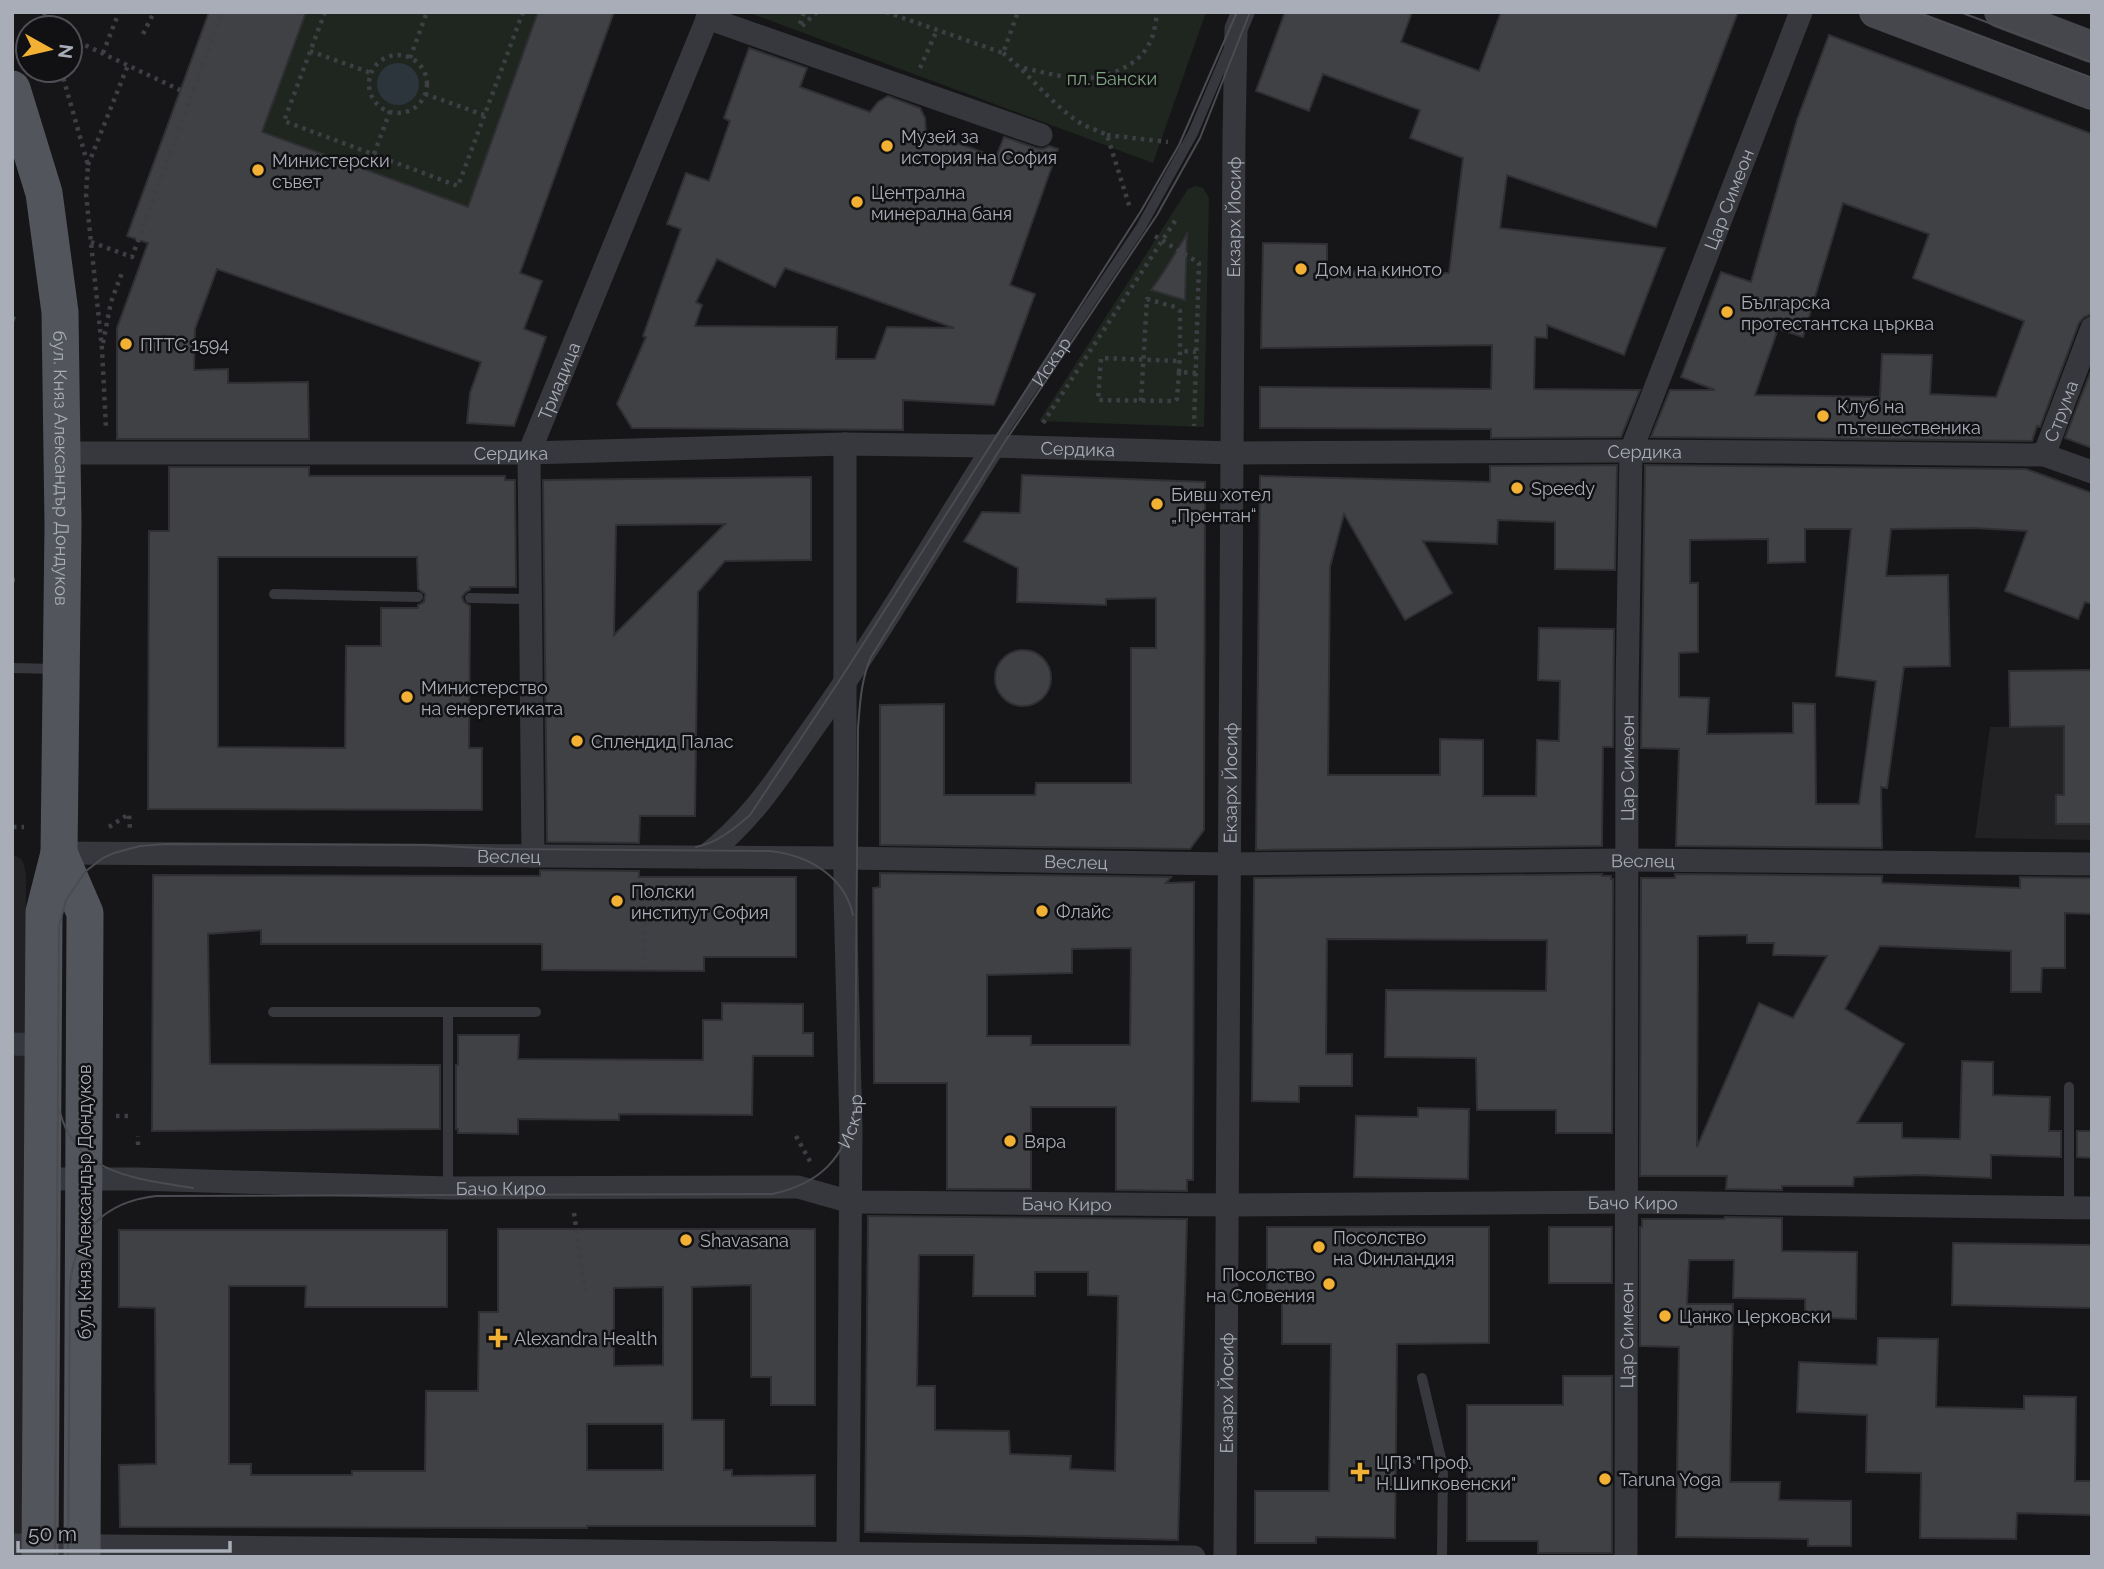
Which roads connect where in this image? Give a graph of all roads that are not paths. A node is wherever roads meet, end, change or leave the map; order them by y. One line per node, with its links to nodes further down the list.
1 (1801, 12): 15 (street, Цар Симеон)
2 (1875, 12): 7 (main road)
3 (2000, 12): 6 (main road)
4 (708, 15): 9 (street); 17 (street, Триадица)
5 (1240, 21): 14 (lane, Искър); 18 (street, Екзарх Йосиф)
6 (2092, 47)
7 (2092, 94)
8 (13, 98): 11 (main road, бул. Княз Александър Дондуков)
9 (1041, 135)
10 (12, 192): 11 (main road)
11 (51, 244): 16 (main road, бул. Княз Александър Дондуков)
12 (2092, 328): 19 (street, Струма)
13 (845, 444): 14 (street, Сердика); 17 (street, Сердика); 27 (street, Искър)
14 (994, 446): 18 (street, Сердика); 27 (street, Искър)
15 (1631, 451): 18 (street, Сердика); 19 (street, Сердика); 32 (street, Цар Симеон)
16 (61, 453): 17 (street, Сердика); 26 (main road, бул. Княз Александър Дондуков)
17 (528, 453): 24 (street, Триадица)
18 (1234, 453): 33 (street, Екзарх Йосиф)
19 (2045, 455): 20 (street, Сердика)
20 (2092, 472)
21 (274, 594): 22 (lane)
22 (418, 597)
23 (470, 598): 24 (lane)
24 (529, 599): 29 (street, Триадица)
25 (12, 668): 26 (lane)
26 (62, 670): 28 (main road, бул. Княз Александър Дондуков)
27 (845, 684): 30 (street, Искър); 31 (street, Искър)
28 (59, 853): 29 (street, Веслец); 38 (main road, бул. Княз Александър Дондуков); 41 (main road, бул. Княз Александър Дондуков)
29 (533, 856): 30 (street, Веслец)
30 (704, 858): 31 (street, Веслец)
31 (845, 858): 33 (street, Веслец); 43 (street, Искър)
32 (1627, 860): 33 (street, Веслец); 34 (street, Веслец); 44 (street, Цар Симеон)
33 (1230, 864): 45 (street, Екзарх Йосиф)
34 (2092, 864)
35 (273, 1012): 36 (lane)
36 (448, 1012): 37 (lane); 42 (lane)
37 (536, 1012)
38 (28, 1044): 40 (main road, бул. Княз Александър Дондуков)
39 (2069, 1087): 46 (lane)
40 (43, 1179): 41 (street, Бачо Киро); 48 (main road, бул. Княз Александър Дондуков)
41 (84, 1179): 42 (street, Бачо Киро); 49 (main road, бул. Княз Александър Дондуков)
42 (448, 1188): 43 (street, Бачо Киро)
43 (851, 1202): 45 (street, Бачо Киро); 50 (street, Искър)
44 (1627, 1202): 45 (street, Бачо Киро); 46 (street, Бачо Киро); 54 (street, Цар Симеон)
45 (1228, 1205): 52 (street, Екзарх Йосиф)
46 (2080, 1208)
47 (1422, 1378): 53 (lane)
48 (31, 1549): 49 (street)
49 (82, 1551): 50 (street)
50 (848, 1555): 51 (street)
51 (1194, 1557)
52 (1225, 1557)
53 (1442, 1557)
54 (1626, 1557)

